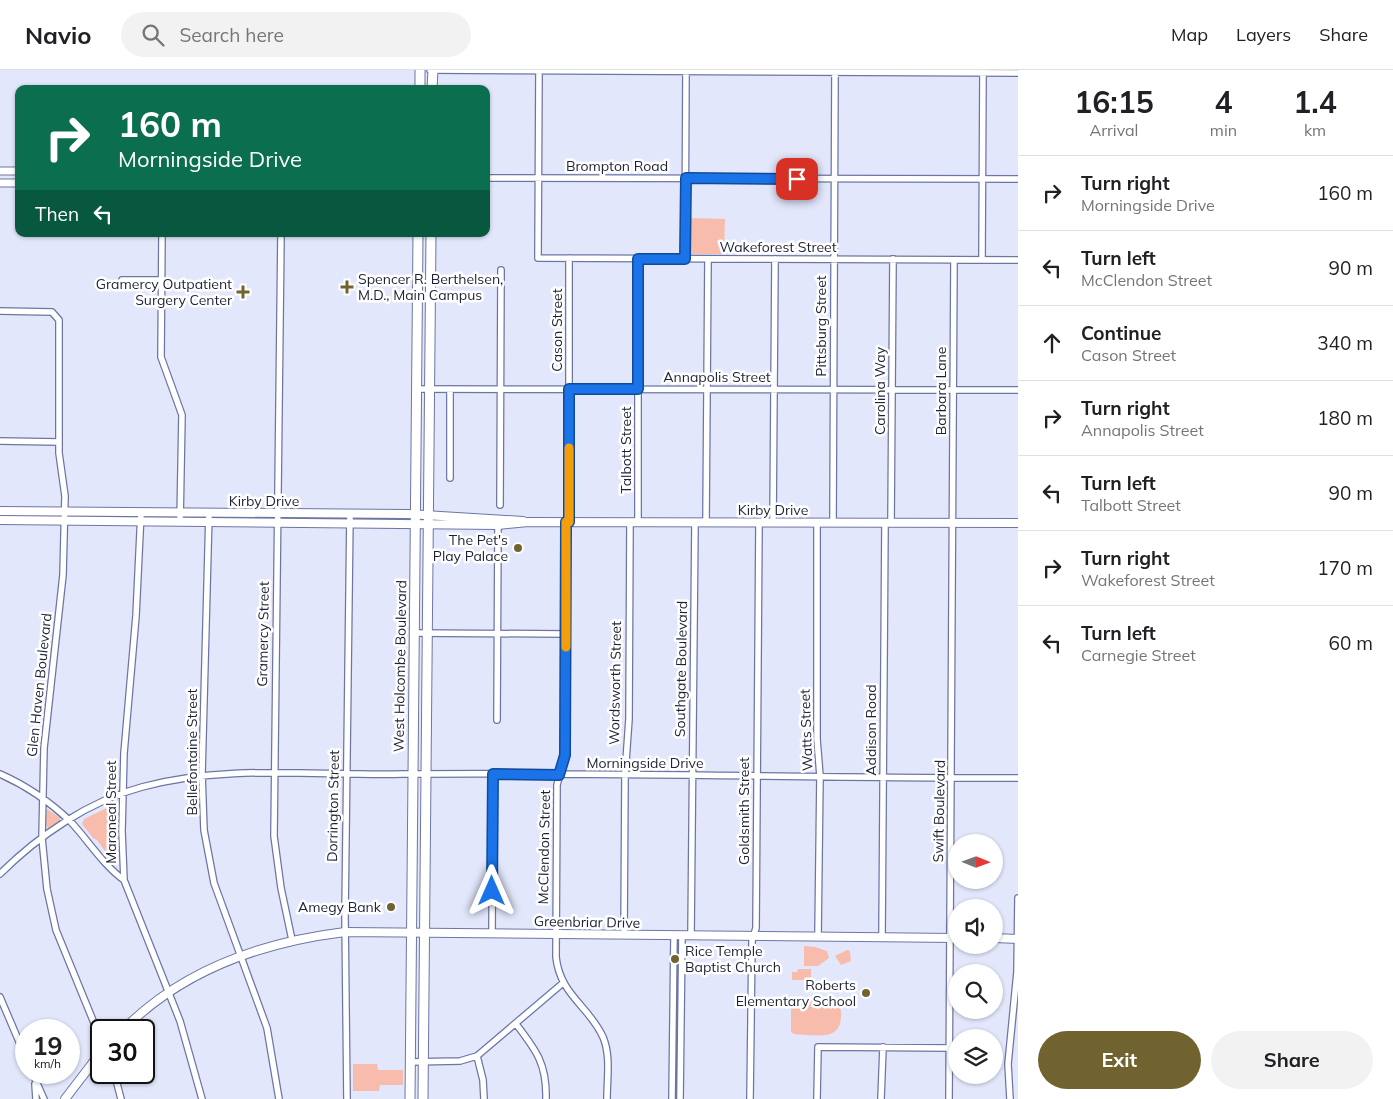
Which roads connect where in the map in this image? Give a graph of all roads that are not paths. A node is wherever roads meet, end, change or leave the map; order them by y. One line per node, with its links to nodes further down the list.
1 (420, 70): 8 (main road)
2 (431, 70): 3 (street); 9 (main road)
3 (539, 71): 4 (street); 13 (street)
4 (686, 71): 5 (street); 14 (street)
5 (835, 71): 6 (street); 15 (street, Pittsburg Street)
6 (983, 71): 7 (street); 16 (street)
7 (1018, 73)
8 (420, 85)
9 (432, 85)
10 (0, 171): 11 (street)
11 (15, 171)
12 (490, 178): 13 (street, Brompton Road)
13 (538, 178): 14 (street, Brompton Road); 24 (street, Wakeforest Street)
14 (686, 178): 15 (street, Brompton Road); 26 (street)
15 (834, 179): 16 (street, Brompton Road); 29 (street, Pittsburg Street)
16 (982, 179): 17 (street, Brompton Road); 32 (street)
17 (1018, 179)
18 (0, 183): 19 (street)
19 (15, 183)
20 (162, 237): 36 (street)
21 (281, 237): 59 (street, Gramercy Street)
22 (418, 237): 38 (main road, West Holcombe Boulevard)
23 (431, 237): 39 (main road, West Holcombe Boulevard)
24 (570, 258): 25 (street, Wakeforest Street); 42 (street, Cason Street)
25 (638, 259): 26 (street, Wakeforest Street); 43 (street, Talbott Street)
26 (685, 259): 27 (street, Wakeforest Street)
27 (708, 259): 28 (street, Wakeforest Street); 44 (street)
28 (775, 259): 29 (street, Wakeforest Street); 45 (street)
29 (834, 259): 30 (street, Wakeforest Street); 46 (street, Pittsburg Street)
30 (893, 260): 31 (street, Wakeforest Street); 47 (street, Carolina Way)
31 (954, 260): 32 (street, Wakeforest Street); 48 (street, Barbara Lane)
32 (982, 260): 33 (street, Wakeforest Street)
33 (1018, 260)
34 (502, 270): 41 (street)
35 (122, 280): 36 (street)
36 (162, 280): 57 (street)
37 (0, 312): 51 (street, Glen Haven Boulevard)
38 (416, 389): 39 (street, Annapolis Street); 61 (main road, West Holcombe Boulevard)
39 (430, 389): 40 (street, Annapolis Street); 62 (main road, West Holcombe Boulevard)
40 (450, 389): 41 (street, Annapolis Street); 52 (street)
41 (501, 389): 42 (street, Annapolis Street); 53 (street)
42 (569, 389): 43 (street, Annapolis Street); 69 (street, Cason Street)
43 (638, 389): 44 (street, Annapolis Street); 70 (street, Talbott Street)
44 (707, 390): 45 (street, Annapolis Street); 72 (street)
45 (774, 390): 46 (street, Annapolis Street); 76 (street)
46 (834, 390): 47 (street, Annapolis Street); 78 (street, Pittsburg Street)
47 (892, 390): 48 (street, Annapolis Street); 79 (street, Carolina Way)
48 (954, 390): 49 (street, Annapolis Street); 80 (street, Barbara Lane)
49 (1018, 390)
50 (0, 441): 51 (street)
51 (58, 442): 55 (street, Glen Haven Boulevard)
52 (450, 478)
53 (500, 506)
54 (0, 511): 55 (main road, Kirby Drive)
55 (64, 512): 56 (main road, Kirby Drive); 64 (street, Glen Haven Boulevard)
56 (141, 512): 57 (main road, Kirby Drive); 65 (street, Maroneal Street)
57 (180, 513): 58 (main road, Kirby Drive); 67 (street)
58 (209, 513): 59 (main road, Kirby Drive); 68 (street, Bellefontaine Street)
59 (277, 513): 60 (main road, Kirby Drive); 73 (street, Gramercy Street)
60 (350, 514): 61 (main road, Kirby Drive); 74 (street, Dorrington Street)
61 (416, 519): 62 (main road, Kirby Drive); 74 (main road, Kirby Drive); 82 (main road, West Holcombe Boulevard)
62 (429, 519): 66 (main road, Kirby Drive); 83 (main road, West Holcombe Boulevard)
63 (0, 520): 64 (main road, Kirby Drive)
64 (64, 521): 65 (main road, Kirby Drive); 103 (street, Glen Haven Boulevard)
65 (140, 521): 67 (main road, Kirby Drive); 102 (street, Maroneal Street)
66 (498, 521): 69 (main road, Kirby Drive); 84 (street)
67 (180, 522): 68 (main road, Kirby Drive)
68 (209, 522): 73 (main road, Kirby Drive); 89 (street, Bellefontaine Street)
69 (568, 522): 70 (main road, Kirby Drive); 85 (street, McClendon Street)
70 (634, 522): 71 (main road, Kirby Drive); 95 (street, Wordsworth Street)
71 (695, 522): 72 (main road, Kirby Drive); 97 (street, Southgate Boulevard)
72 (706, 522): 75 (main road, Kirby Drive)
73 (277, 523): 74 (main road, Kirby Drive); 87 (street, Gramercy Street)
74 (350, 523): 93 (street, Dorrington Street)
75 (759, 523): 76 (main road, Kirby Drive); 96 (street, Goldsmith Street)
76 (774, 523): 77 (main road, Kirby Drive)
77 (817, 523): 78 (main road, Kirby Drive); 98 (street, Watts Street)
78 (834, 523): 79 (main road, Kirby Drive)
79 (888, 523): 80 (main road, Kirby Drive); 99 (street, Addison Road)
80 (953, 523): 81 (main road, Kirby Drive); 100 (street, Swift Boulevard)
81 (1018, 523)
82 (414, 633): 83 (street); 90 (main road, West Holcombe Boulevard)
83 (428, 633): 84 (street); 91 (main road, West Holcombe Boulevard)
84 (497, 634): 85 (street); 86 (street)
85 (566, 634): 94 (street, McClendon Street)
86 (497, 720)
87 (273, 773): 89 (street, Morningside Drive); 93 (street, Morningside Drive); 124 (street, Gramercy Street)
88 (0, 774): 103 (street)
89 (202, 774): 102 (street, Morningside Drive); 126 (street, Bellefontaine Street)
90 (412, 774): 91 (street, Morningside Drive); 93 (street, Morningside Drive); 111 (main road, West Holcombe Boulevard)
91 (426, 774): 92 (street, Morningside Drive); 112 (main road, West Holcombe Boulevard)
92 (493, 774): 94 (street, Morningside Drive); 113 (street)
93 (346, 775): 110 (street, Dorrington Street)
94 (559, 775): 95 (street, Morningside Drive); 114 (street, McClendon Street)
95 (625, 775): 97 (street, Morningside Drive); 115 (street, Wordsworth Street)
96 (757, 775): 97 (street, Morningside Drive); 98 (street, Morningside Drive); 118 (street, Goldsmith Street)
97 (693, 776): 117 (street, Southgate Boulevard)
98 (820, 776): 99 (street, Morningside Drive); 119 (street, Watts Street)
99 (883, 777): 100 (street, Morningside Drive); 120 (street, Addison Road)
100 (951, 778): 101 (street, Morningside Drive); 109 (street, Swift Boulevard)
101 (1018, 778)
102 (123, 794): 104 (street, Morningside Drive); 107 (street, Maroneal Street)
103 (42, 798): 104 (street); 105 (street, Glen Haven Boulevard)
104 (69, 821): 105 (street, Morningside Drive); 107 (street)
105 (42, 838): 106 (street, Morningside Drive); 132 (street, Glen Haven Boulevard)
106 (0, 874)
107 (124, 880): 128 (street, Maroneal Street)
108 (1018, 898): 123 (street)
109 (953, 899)
110 (345, 932): 111 (main road, Greenbriar Drive); 124 (main road, Greenbriar Drive); 153 (street, Dorrington Street)
111 (412, 932): 112 (main road, Greenbriar Drive); 129 (main road, West Holcombe Boulevard)
112 (424, 932): 113 (main road, Greenbriar Drive); 131 (main road, West Holcombe Boulevard)
113 (492, 933): 114 (main road, Greenbriar Drive)
114 (556, 934): 115 (main road, Greenbriar Drive); 127 (street, McClendon Street)
115 (624, 935): 116 (main road, Greenbriar Drive)
116 (678, 935): 117 (main road, Greenbriar Drive); 159 (street); 160 (street)
117 (691, 935): 118 (main road, Greenbriar Drive)
118 (753, 936): 119 (main road, Greenbriar Drive); 161 (street, Goldsmith Street)
119 (818, 936): 120 (main road, Greenbriar Drive)
120 (882, 937): 121 (main road, Greenbriar Drive)
121 (948, 938)
122 (1003, 938): 123 (main road)
123 (1018, 938): 165 (street)
124 (292, 940): 126 (main road, Greenbriar Drive)
125 (953, 954): 135 (street, Swift Boulevard)
126 (240, 956): 128 (main road, Greenbriar Drive); 152 (street, Bellefontaine Street)
127 (563, 983): 134 (street); 158 (street, McClendon Street)
128 (169, 992): 133 (main road, Greenbriar Drive); 151 (street, Maroneal Street)
129 (410, 992): 131 (main road); 140 (main road, West Holcombe Boulevard)
130 (0, 997): 136 (street)
131 (424, 1007): 141 (main road, West Holcombe Boulevard)
132 (92, 1019)
133 (136, 1019)
134 (516, 1024): 139 (street); 157 (street)
135 (951, 1029)
136 (15, 1032)
137 (883, 1047): 138 (street); 162 (street); 163 (street)
138 (948, 1048)
139 (477, 1056): 141 (street); 156 (street)
140 (410, 1062): 141 (street); 154 (main road, West Holcombe Boulevard)
141 (423, 1062): 155 (main road, West Holcombe Boulevard)
142 (90, 1066): 149 (main road)
143 (35, 1084): 147 (street)
144 (37, 1084): 148 (street)
145 (117, 1084): 150 (street)
146 (949, 1084): 164 (street, Swift Boulevard)
147 (36, 1099)
148 (44, 1099)
149 (65, 1099)
150 (121, 1099)
151 (202, 1099)
152 (280, 1099)
153 (347, 1099)
154 (410, 1099)
155 (423, 1099)
156 (484, 1099)
157 (546, 1099)
158 (607, 1099)
159 (672, 1099)
160 (680, 1099)
161 (750, 1099)
162 (817, 1099)
163 (881, 1099)
164 (949, 1099)
165 (1010, 1099)

